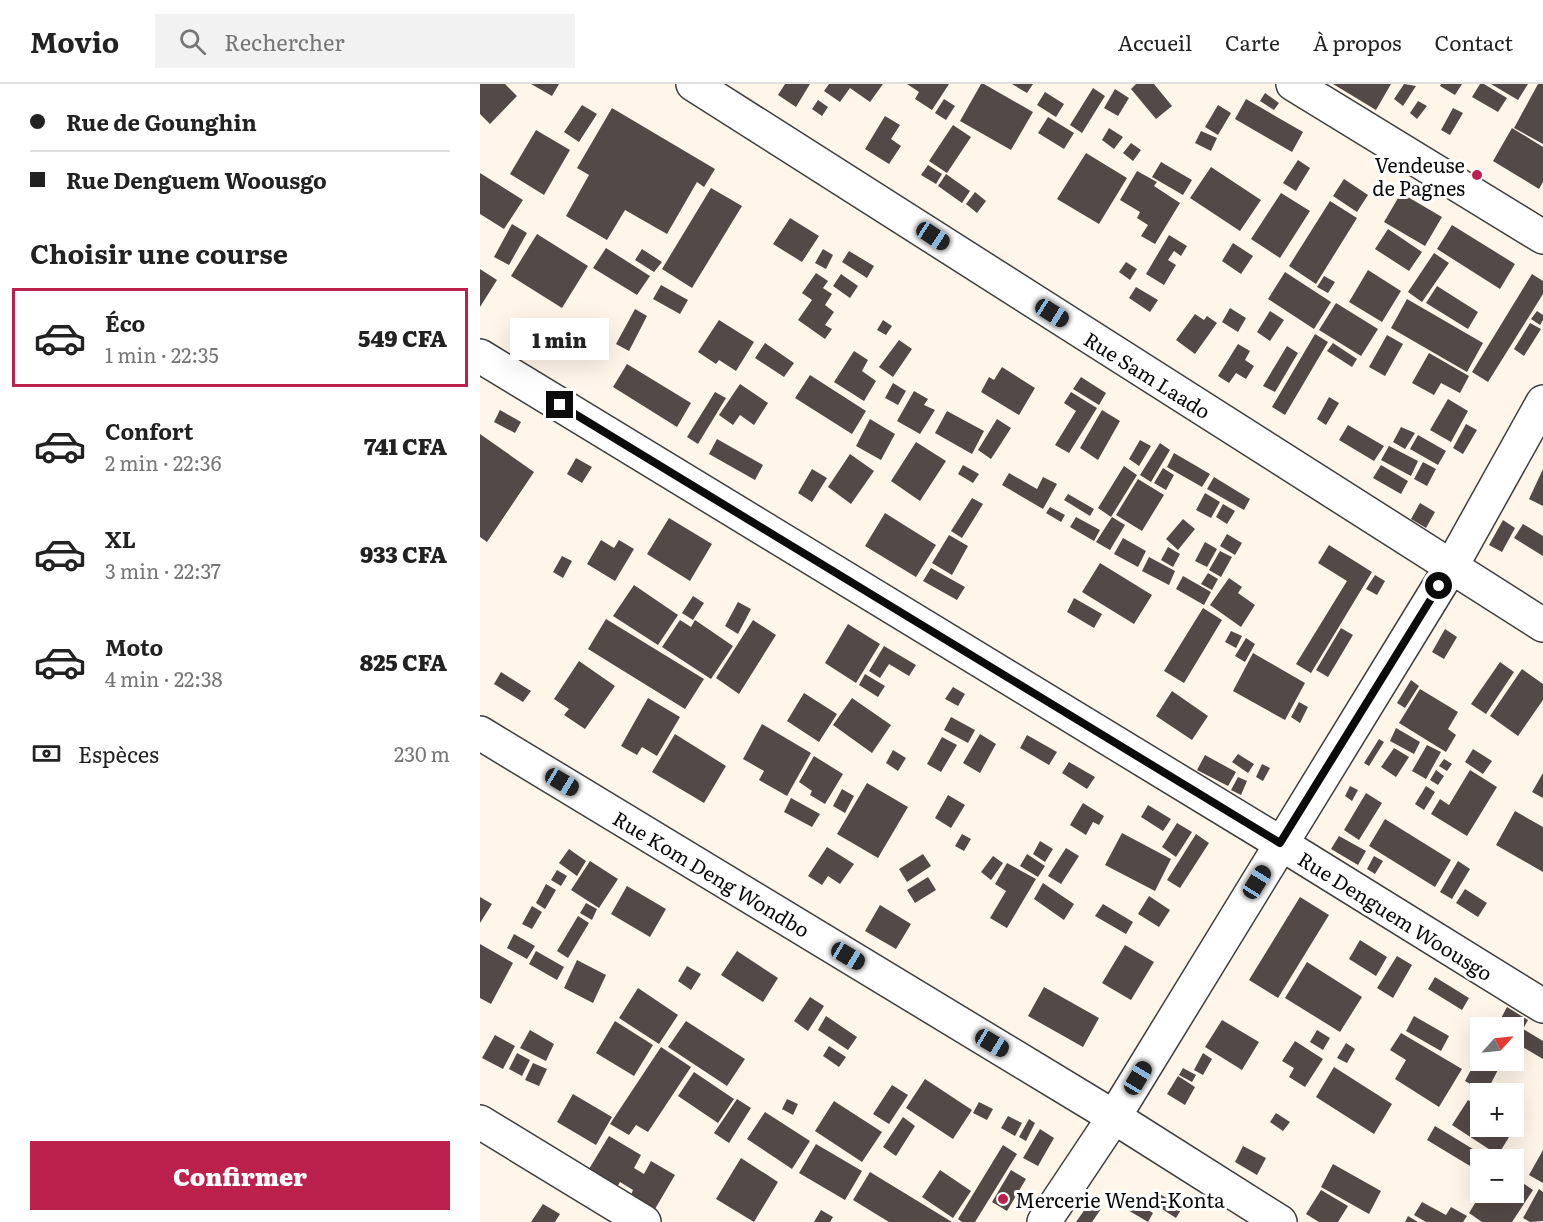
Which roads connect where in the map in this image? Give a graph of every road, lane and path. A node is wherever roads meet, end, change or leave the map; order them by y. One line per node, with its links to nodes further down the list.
1 (693, 84): 6 (street, Rue Sam Laado)
2 (1293, 84): 3 (street)
3 (1543, 237)
4 (480, 356): 9 (street, Rue Denguem Woousgo)
5 (1543, 402): 6 (street)
6 (1451, 567): 7 (street, Rue Sam Laado); 9 (street)
7 (1543, 625)
8 (480, 733): 11 (street, Rue Kom Deng Wondbo)
9 (1280, 843): 10 (street, Rue Denguem Woousgo); 11 (street)
10 (1543, 1005)
11 (1114, 1117): 14 (street); 15 (street, Rue Kom Deng Wondbo)
12 (480, 1122): 13 (street)
13 (644, 1222)
14 (1044, 1222)
15 (1280, 1222)

